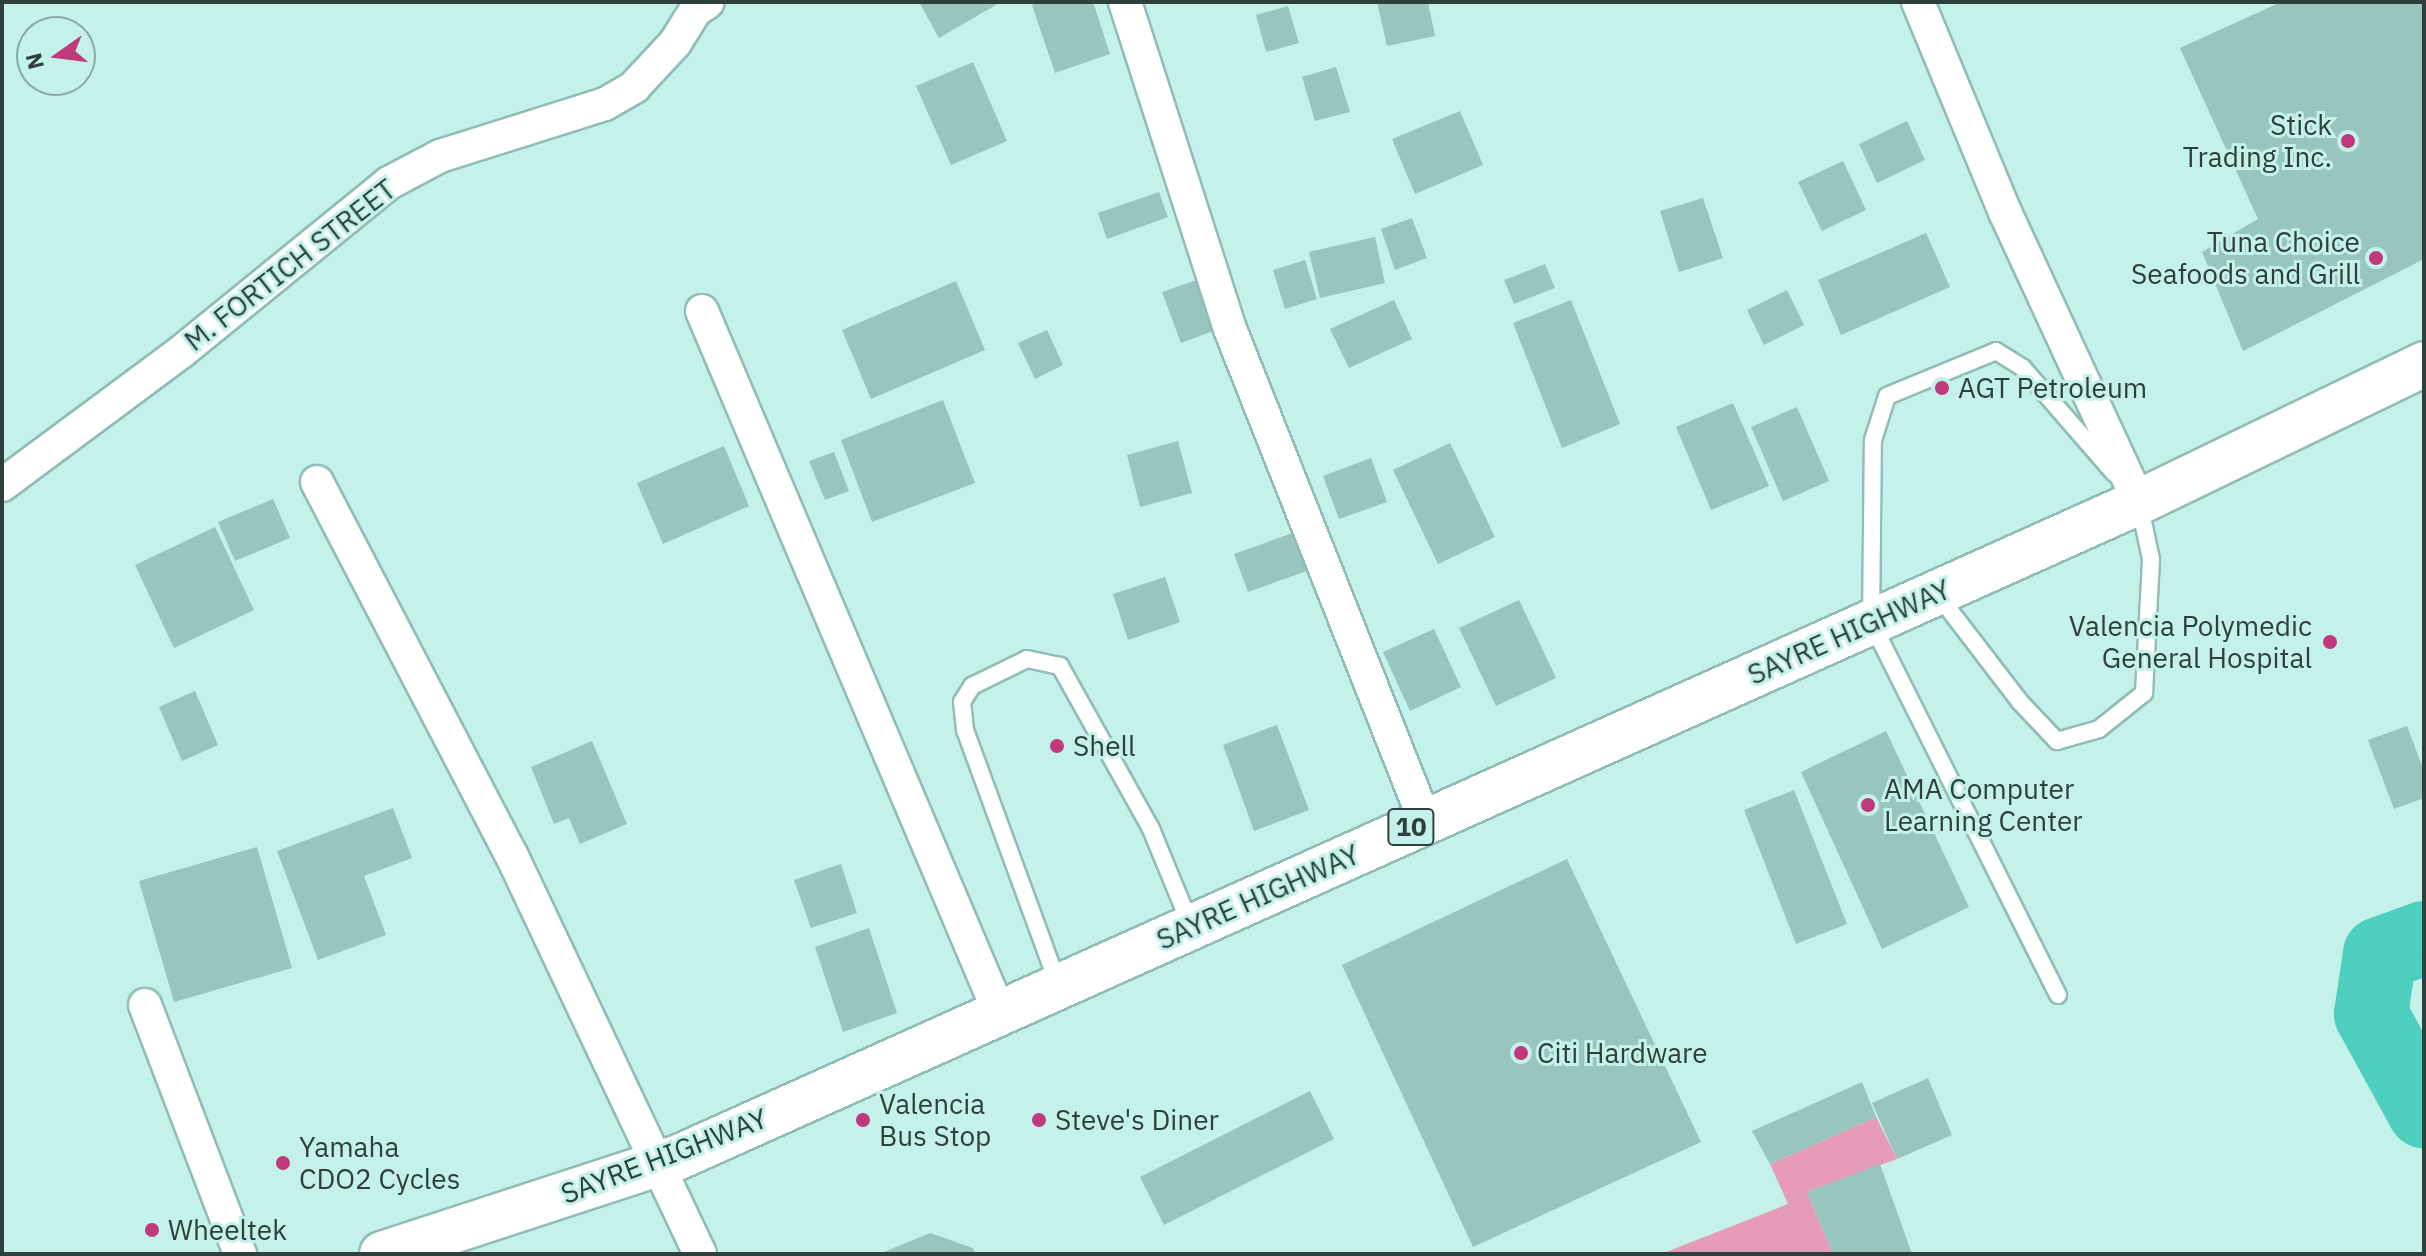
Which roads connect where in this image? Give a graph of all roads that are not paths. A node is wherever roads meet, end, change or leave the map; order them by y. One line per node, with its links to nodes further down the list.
1 (708, 2): 7 (street, M. FORTICH STREET)
2 (1125, 2): 11 (street)
3 (1918, 2): 8 (street)
4 (702, 311): 16 (street)
5 (2424, 364): 8 (highway, SAYRE HIGHWAY / 10)
6 (317, 482): 17 (street)
7 (2, 485)
8 (2139, 502): 9 (highway, SAYRE HIGHWAY / 10); 9 (lane); 10 (lane)
9 (1936, 592): 10 (highway, SAYRE HIGHWAY / 10)
10 (1871, 622): 11 (highway, SAYRE HIGHWAY / 10); 14 (lane)
11 (1425, 821): 12 (highway, SAYRE HIGHWAY / 10)
12 (1192, 927): 13 (highway, SAYRE HIGHWAY / 10); 13 (lane)
13 (1059, 987): 16 (highway, SAYRE HIGHWAY / 10)
14 (2058, 995)
15 (145, 1005): 18 (street)
16 (1000, 1014): 17 (highway, SAYRE HIGHWAY / 10)
17 (659, 1165): 19 (highway, SAYRE HIGHWAY / 10); 20 (street)
18 (240, 1254)
19 (382, 1254)
20 (700, 1254)

